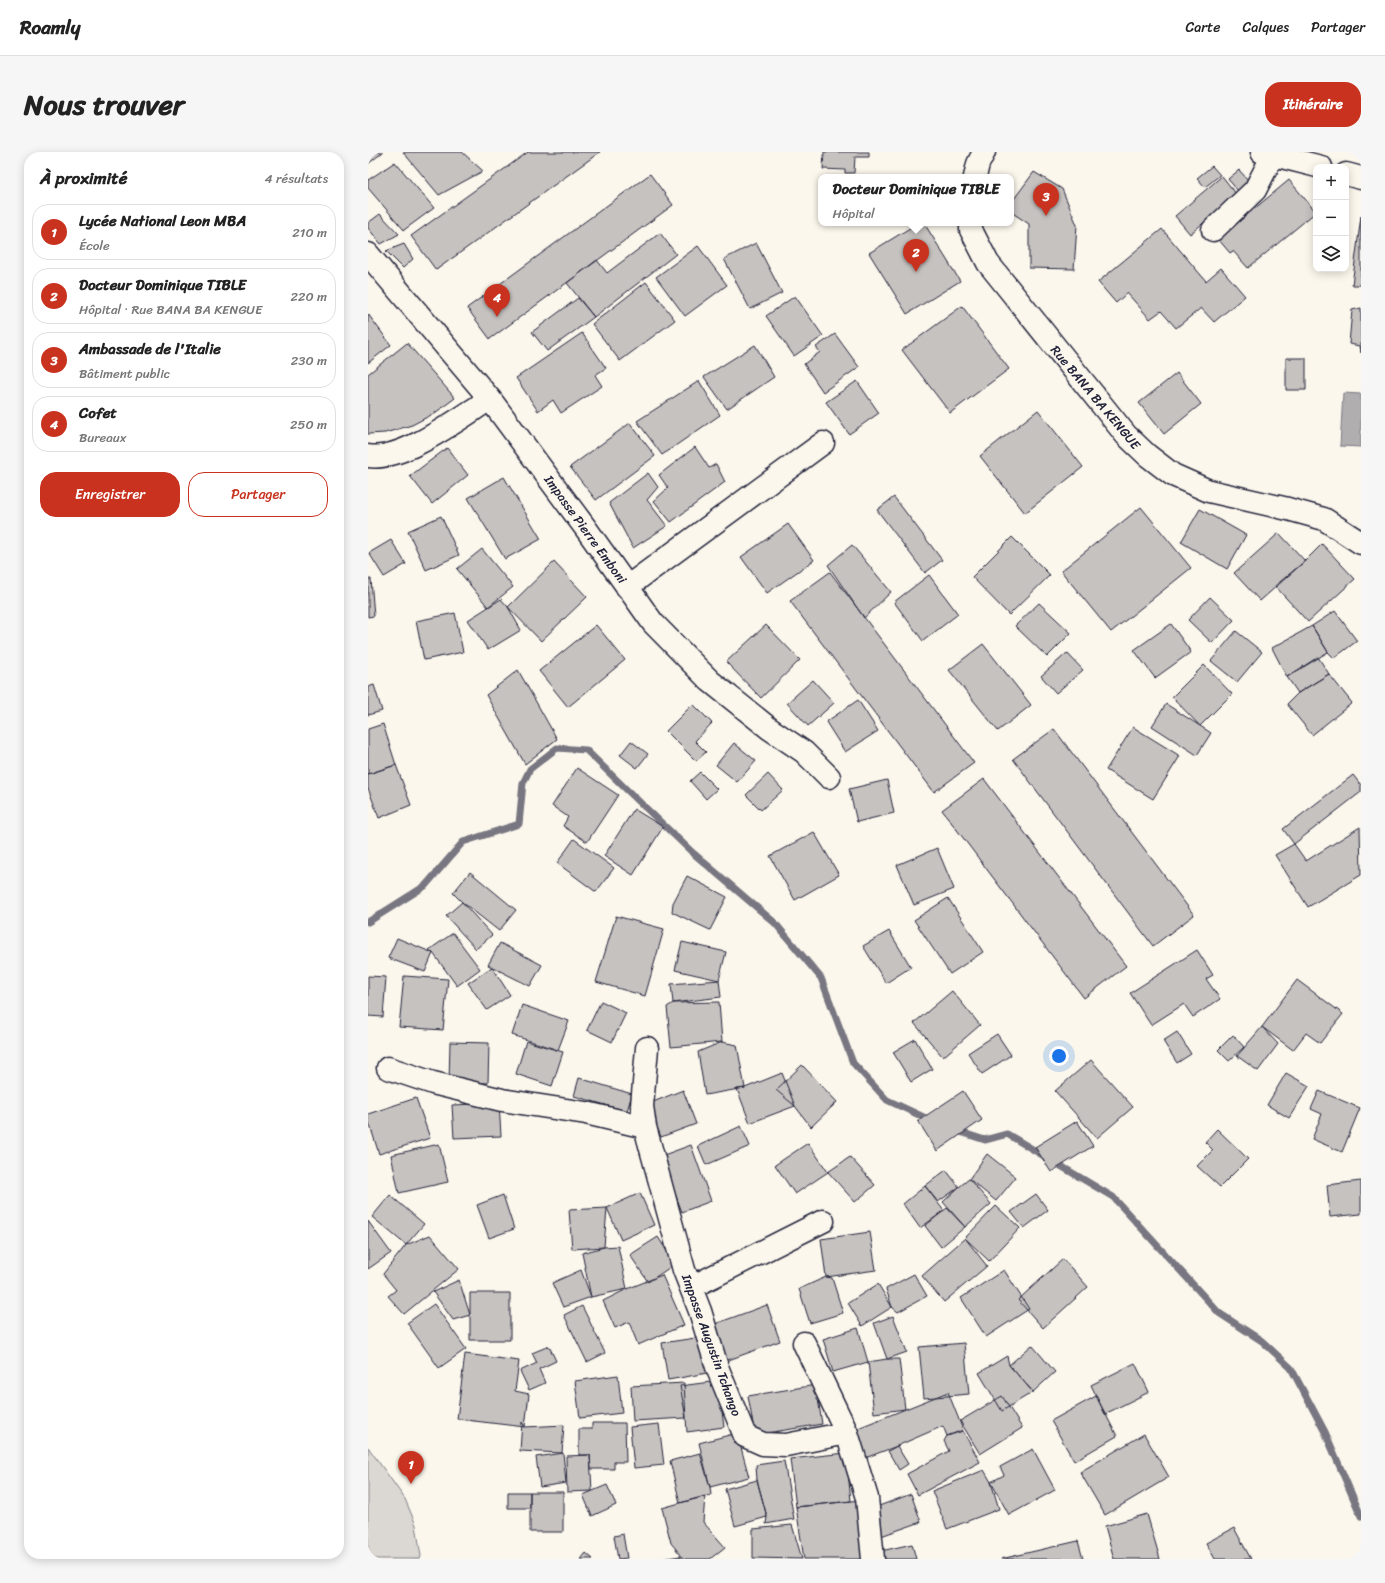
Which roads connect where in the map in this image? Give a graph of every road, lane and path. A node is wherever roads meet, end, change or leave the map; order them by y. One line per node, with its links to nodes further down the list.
1 (984, 152): 4 (street)
2 (1268, 154): 3 (street); 8 (street)
3 (1313, 165)
4 (976, 174)
5 (1349, 175): 6 (street)
6 (1361, 178)
7 (971, 226): 13 (street, Rue BANA BA KENGUE)
8 (1213, 230)
9 (368, 254): 10 (street, Impasse Pierre Emboni)
10 (490, 399): 12 (street); 14 (street, Impasse Pierre Emboni)
11 (824, 443): 14 (street)
12 (368, 456)
13 (1361, 543)
14 (627, 587): 15 (street, Impasse Pierre Emboni)
15 (829, 777)
16 (647, 1048): 18 (street, Impasse Augustin Tchango)
17 (388, 1068): 18 (street)
18 (645, 1127): 20 (street, Impasse Augustin Tchango)
19 (823, 1221): 20 (street)
20 (692, 1287): 22 (street, Impasse Augustin Tchango)
21 (804, 1343): 22 (street)
22 (847, 1433): 23 (street)
23 (873, 1559)

